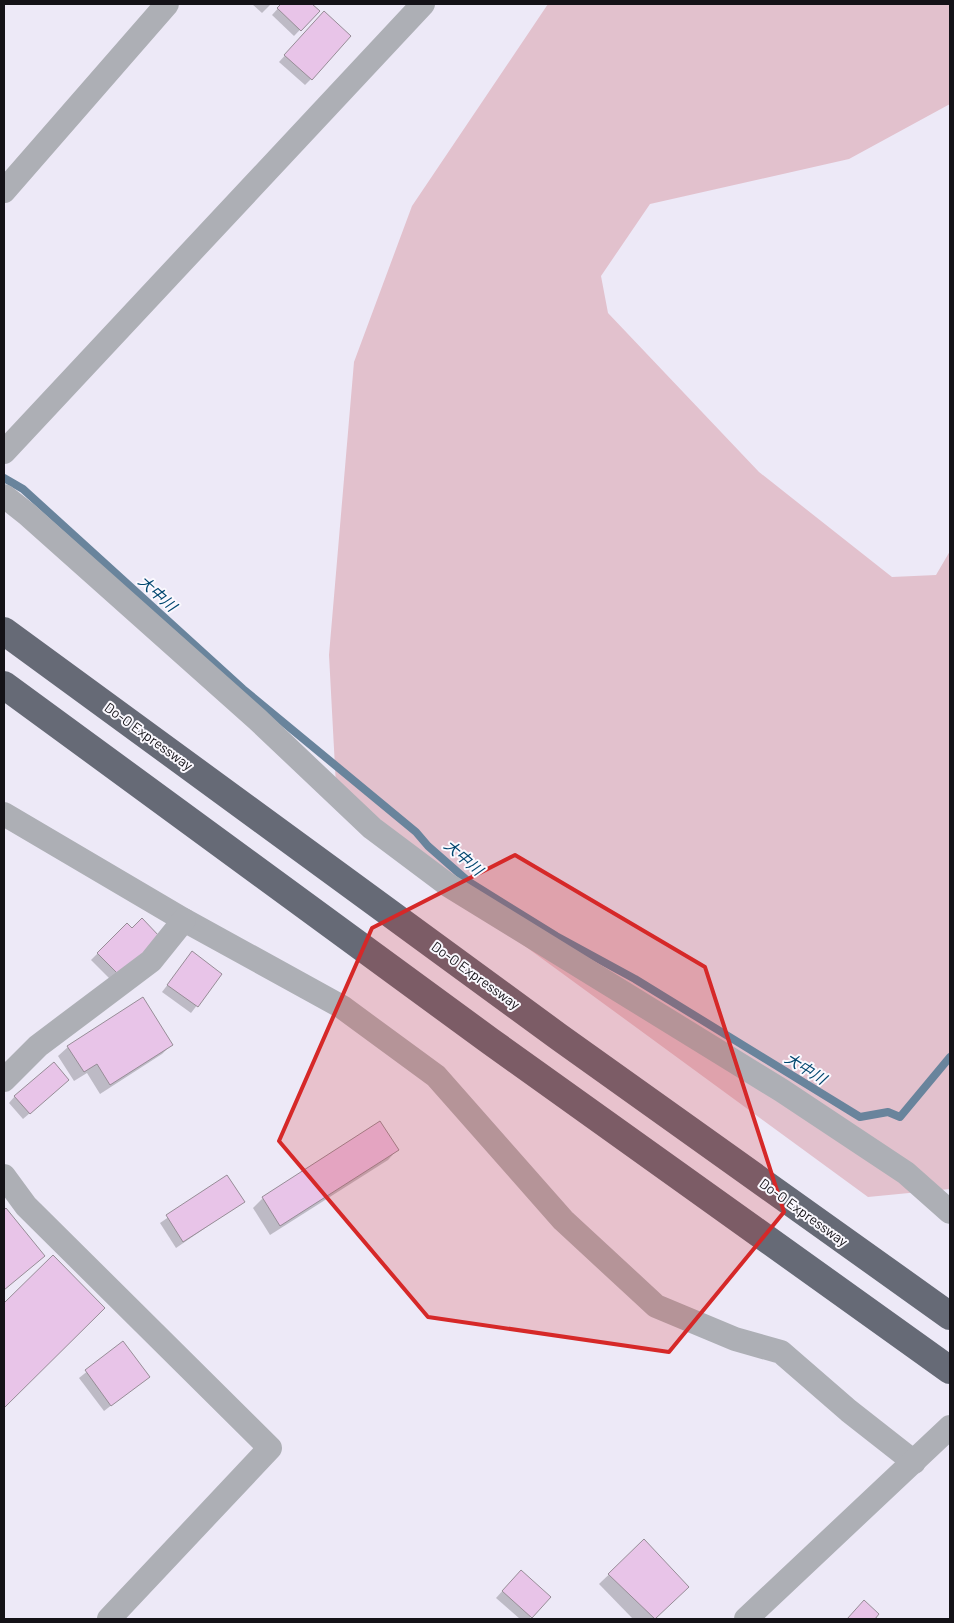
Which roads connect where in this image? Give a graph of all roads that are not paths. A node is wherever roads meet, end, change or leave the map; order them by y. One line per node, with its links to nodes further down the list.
1 (167, 4): 3 (street)
2 (423, 4): 4 (street)
3 (4, 191)
4 (4, 452)
5 (4, 496): 12 (street)
6 (4, 631): 13 (highway, Do-O Expressway)
7 (4, 685): 14 (highway)
8 (4, 814): 9 (street)
9 (184, 920): 10 (street); 16 (street)
10 (4, 1080)
11 (4, 1176): 17 (street)
12 (950, 1212)
13 (950, 1316)
14 (950, 1370)
15 (950, 1427): 16 (street)
16 (914, 1462): 18 (street)
17 (109, 1619)
18 (746, 1619)

